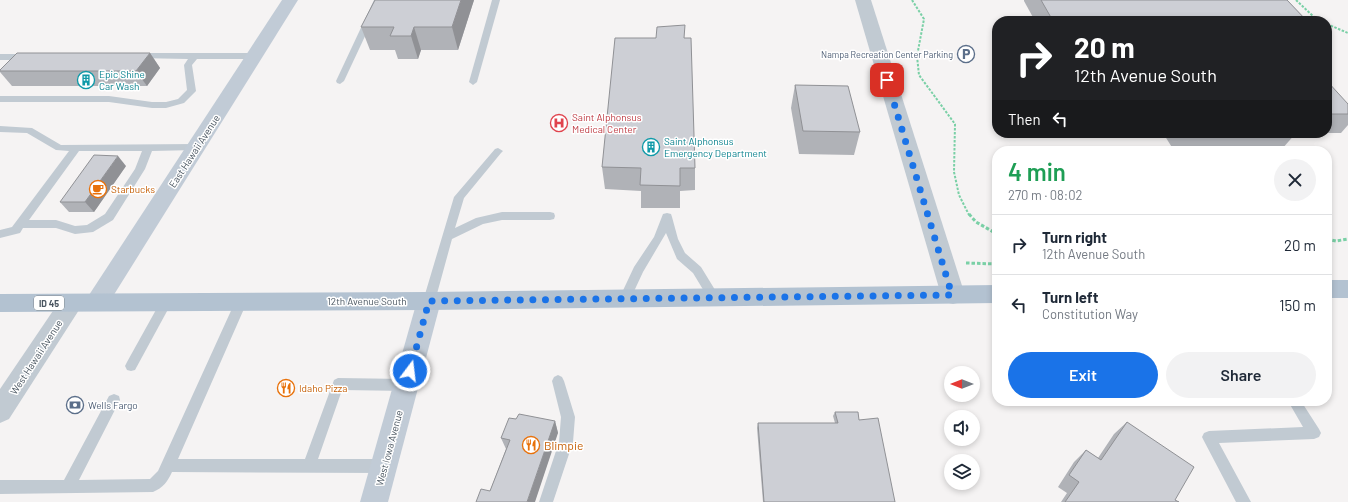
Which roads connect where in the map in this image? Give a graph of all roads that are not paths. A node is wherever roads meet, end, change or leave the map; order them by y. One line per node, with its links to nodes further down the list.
1 (290, 0): 7 (street, East Hawaii Avenue)
2 (378, 0): 10 (lane)
3 (496, 0): 11 (lane)
4 (863, 0): 25 (street)
5 (133, 56): 6 (lane)
6 (194, 56): 7 (lane); 12 (lane)
7 (254, 56): 14 (street, East Hawaii Avenue)
8 (0, 57): 9 (lane)
9 (39, 57)
10 (340, 81)
11 (473, 82)
12 (0, 99)
13 (0, 129): 16 (lane)
14 (196, 146): 15 (lane); 29 (street, East Hawaii Avenue)
15 (148, 147): 16 (lane); 19 (lane)
16 (78, 148): 19 (lane)
17 (498, 151): 21 (lane)
18 (550, 216): 21 (lane)
19 (20, 224): 20 (lane)
20 (0, 234)
21 (447, 237): 28 (lane)
22 (1332, 289): 23 (main road)
23 (1348, 289)
24 (992, 294): 25 (main road, 12th Avenue South / ID 45)
25 (952, 295): 27 (main road, 12th Avenue South / ID 45)
26 (625, 298): 27 (main road, 12th Avenue South / ID 45); 27 (lane); 28 (main road, 12th Avenue South / ID 45)
27 (714, 298)
28 (429, 301): 31 (main road, 12th Avenue South / ID 45); 36 (street, West Iowa Avenue)
29 (97, 302): 30 (main road, 12th Avenue South / ID 45); 33 (main road, 12th Avenue South / ID 45)
30 (166, 302): 31 (main road, 12th Avenue South / ID 45); 34 (lane)
31 (242, 302): 40 (lane)
32 (0, 303): 33 (main road, 12th Avenue South / ID 45)
33 (71, 303): 39 (street, West Hawaii Avenue)
34 (131, 366)
35 (558, 381): 46 (lane)
36 (406, 385): 41 (lane); 42 (street, West Iowa Avenue)
37 (114, 400): 44 (lane)
38 (1297, 406): 47 (lane)
39 (0, 411)
40 (168, 465): 41 (lane); 44 (lane)
41 (309, 466): 42 (lane)
42 (384, 466): 45 (street, West Iowa Avenue)
43 (0, 487): 44 (lane)
44 (68, 487)
45 (374, 502)
46 (546, 502)
47 (1244, 502)

